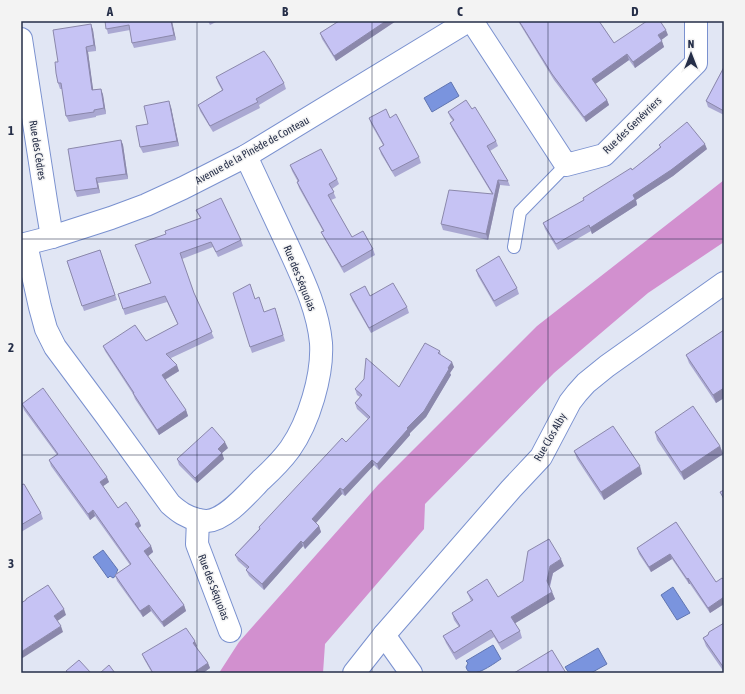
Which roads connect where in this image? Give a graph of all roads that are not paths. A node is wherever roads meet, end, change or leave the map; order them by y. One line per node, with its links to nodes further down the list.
1 (468, 21): 5 (street, Avenue de la Pinède de Conteau)
2 (472, 21): 6 (street)
3 (697, 22): 6 (street, Rue des Genévriers)
4 (21, 39): 7 (street, Rue des Cèdres)
5 (246, 156): 7 (street, Avenue de la Pinède de Conteau); 11 (street, Rue des Séquoias)
6 (566, 165): 9 (lane)
7 (52, 237): 8 (street, Avenue de la Pinède de Conteau)
8 (24, 245): 11 (street, Rue des Séquoias)
9 (514, 247)
10 (724, 283): 13 (street, Rue Clos Alby)
11 (198, 520): 12 (street, Rue des Séquoias)
12 (230, 630)
13 (384, 635): 14 (street, Rue Clos Alby); 15 (street)
14 (354, 673)
15 (411, 673)

